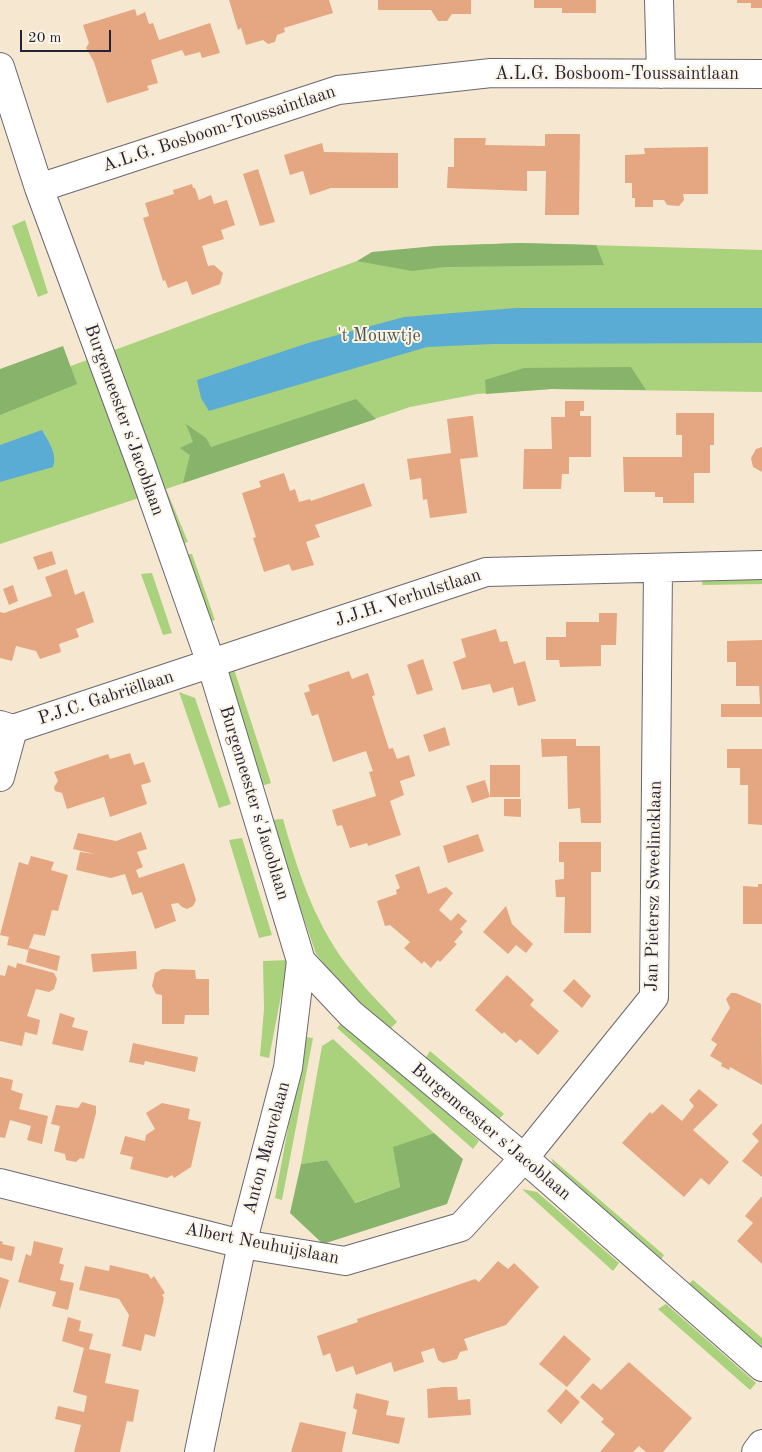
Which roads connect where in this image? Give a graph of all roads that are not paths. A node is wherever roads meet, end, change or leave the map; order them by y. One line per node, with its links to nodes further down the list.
1 (659, 0): 3 (street)
2 (0, 67): 5 (street, Burgemeester s'Jacoblaan)
3 (662, 74): 4 (street, A.L.G. Bosboom-Toussaintlaan); 5 (street, A.L.G. Bosboom-Toussaintlaan)
4 (762, 74)
5 (39, 188): 8 (street, Burgemeester s'Jacoblaan)
6 (762, 565): 7 (street, J.J.H. Verhulstlaan)
7 (658, 568): 8 (street, J.J.H. Verhulstlaan); 12 (street, Jan Pietersz Sweelincklaan)
8 (211, 663): 9 (street, P.J.C. Gabriëllaan); 11 (street, Burgemeester s'Jacoblaan)
9 (6, 727): 10 (street)
10 (0, 777)
11 (301, 960): 12 (street, Burgemeester s'Jacoblaan); 14 (street, Anton Mauvelaan)
12 (524, 1158): 14 (street, Albert Neuhuijslaan); 15 (street, Burgemeester s'Jacoblaan)
13 (0, 1184): 14 (street, Albert Neuhuijslaan)
14 (242, 1244): 17 (street, Anton Mauvelaan)
15 (762, 1367)
16 (762, 1444): 18 (street)
17 (199, 1452)
18 (756, 1452)

